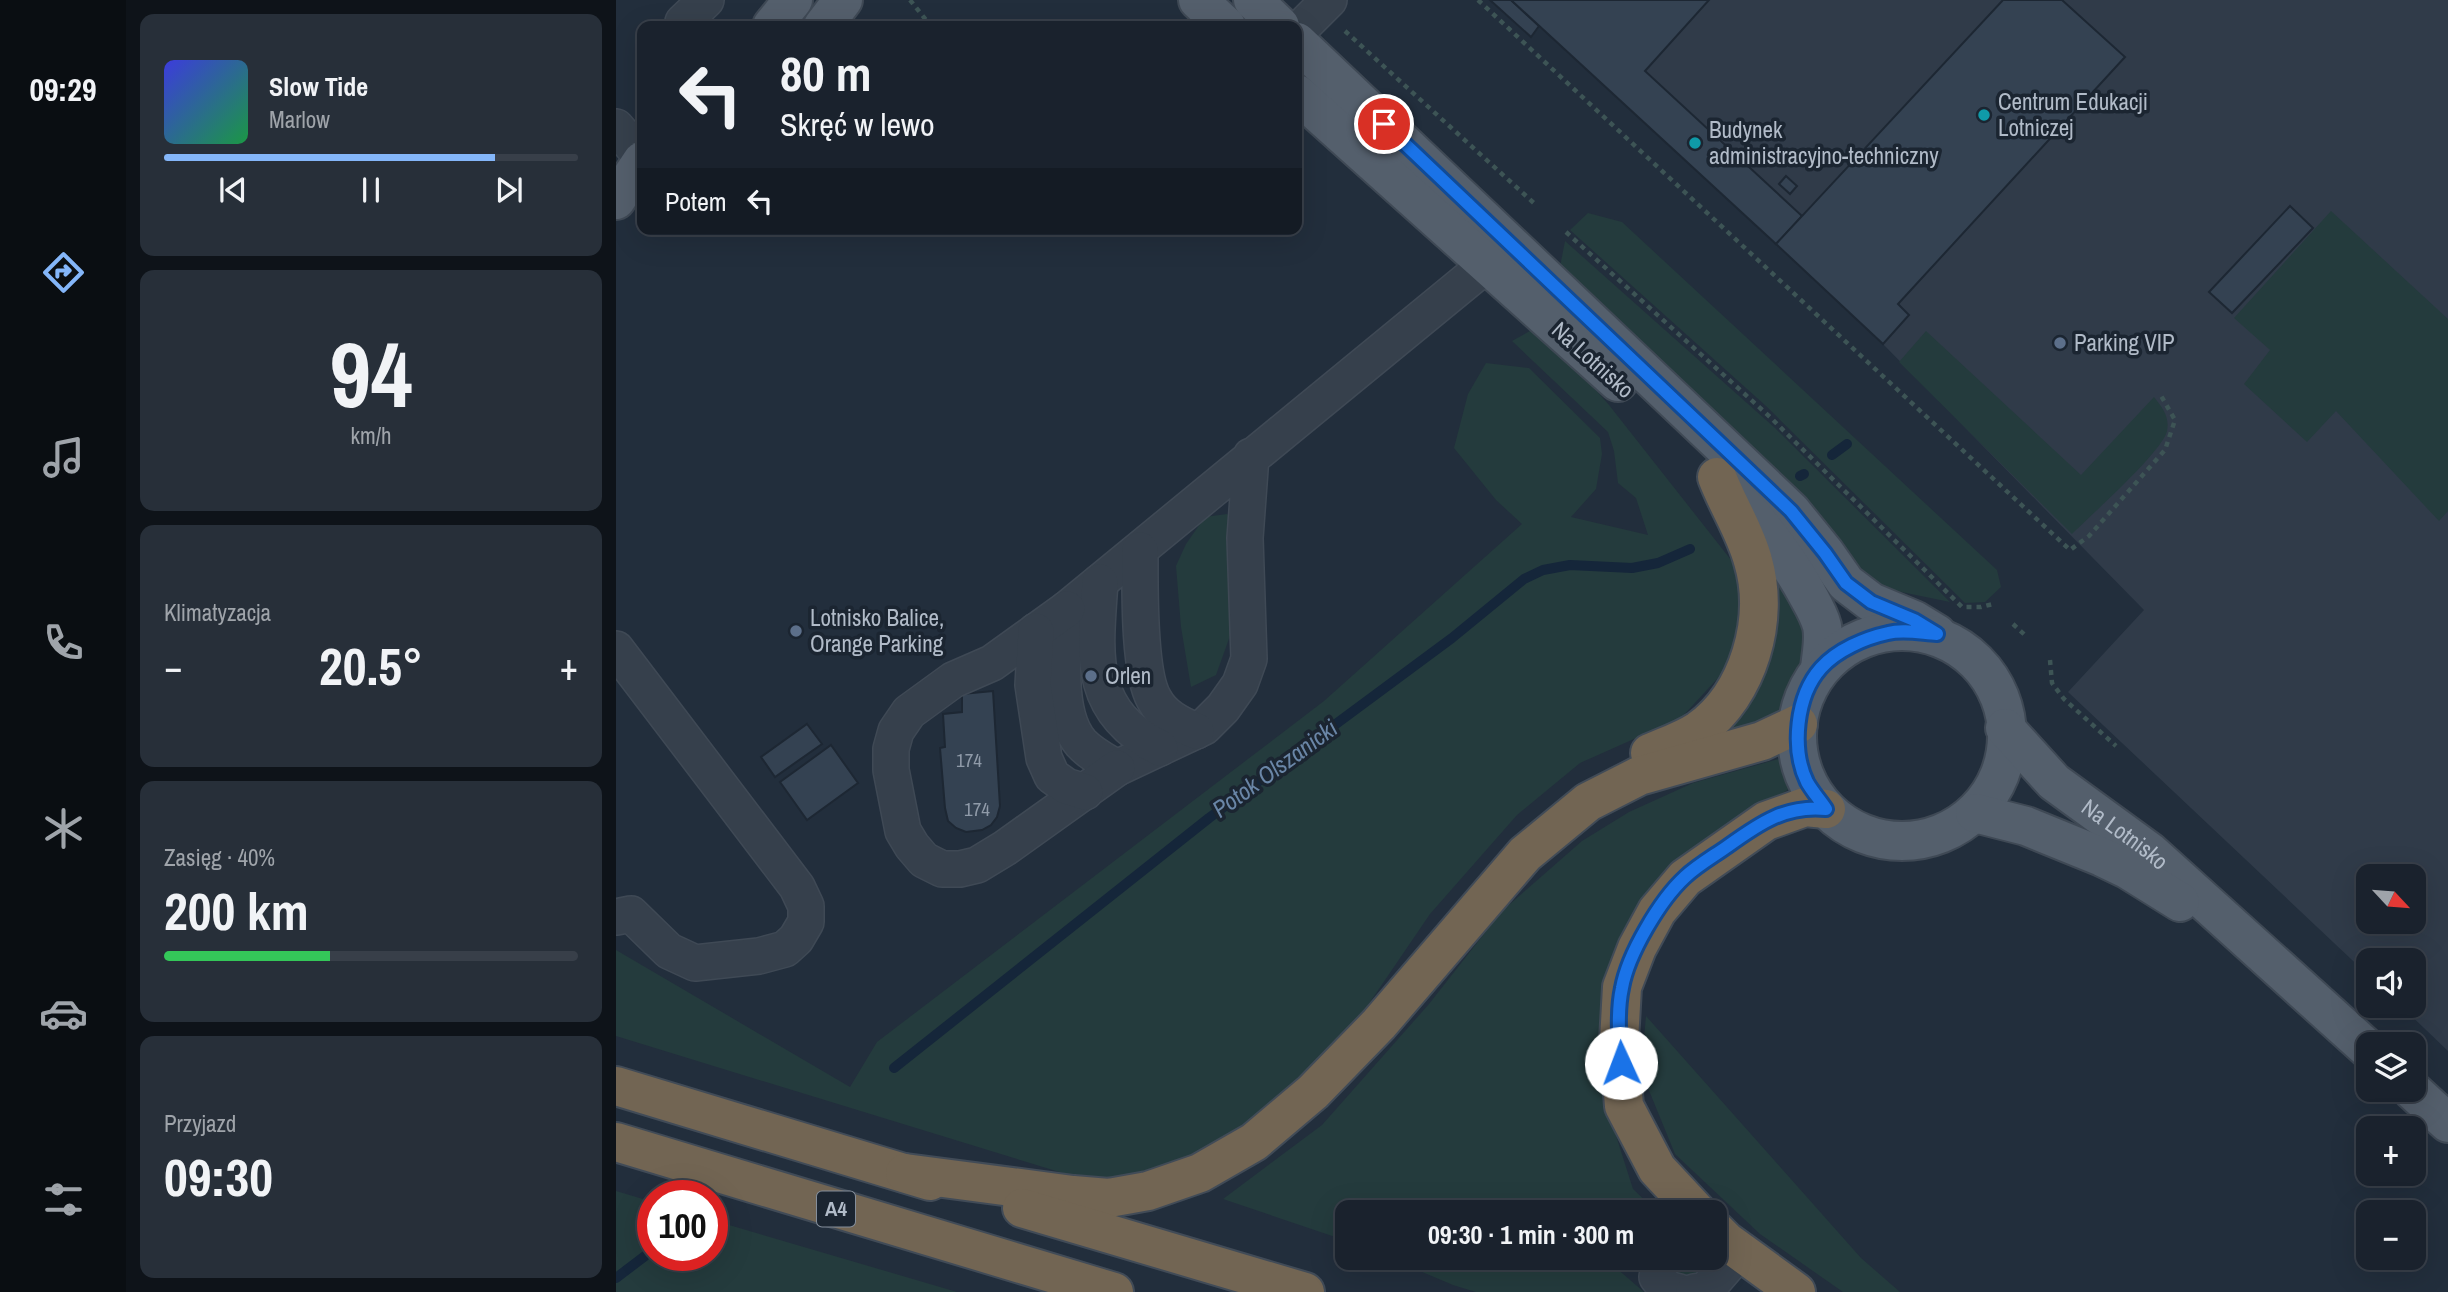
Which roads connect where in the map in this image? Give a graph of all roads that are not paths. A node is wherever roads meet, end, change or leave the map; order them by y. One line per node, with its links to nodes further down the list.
1 (793, 0): 6 (main road)
2 (843, 0): 7 (main road)
3 (1198, 0): 8 (main road)
4 (1253, 0): 9 (main road)
5 (1334, 13): 10 (lane)
6 (776, 21)
7 (827, 21)
8 (1221, 21)
9 (1275, 21)
10 (1302, 29)
11 (1302, 47): 25 (main road, Na Lotnisko)
12 (1302, 99): 18 (main road, Na Lotnisko)
13 (616, 127): 14 (lane)
14 (637, 153)
15 (637, 167): 17 (main road)
16 (637, 194): 17 (main road)
17 (616, 203)
18 (1486, 265): 19 (lane); 20 (main road, Na Lotnisko)
19 (1251, 456): 21 (lane); 30 (lane)
20 (1717, 477): 27 (main road, Na Lotnisko); 34 (highway)
21 (1140, 550): 22 (lane); 30 (lane)
22 (1100, 582): 23 (lane); 31 (lane)
23 (1067, 609): 24 (lane); 32 (lane)
24 (1036, 631): 33 (lane); 33 (lane)
25 (1937, 634): 27 (main road); 29 (main road)
26 (616, 649): 37 (lane)
27 (1820, 669): 28 (main road)
28 (1798, 724): 34 (highway); 35 (main road)
29 (2005, 728): 36 (main road); 38 (main road, Na Lotnisko)
30 (1196, 731): 31 (lane)
31 (1160, 748): 32 (lane)
32 (1117, 768): 33 (lane)
33 (1085, 792)
34 (1601, 796): 44 (highway)
35 (1826, 809): 36 (main road); 45 (highway)
36 (1975, 813): 38 (main road, Na Lotnisko)
37 (616, 917)
38 (2246, 939): 39 (main road, Na Lotnisko)
39 (2356, 1038)
40 (616, 1086): 44 (highway, A4)
41 (2425, 1102): 42 (main road)
42 (2448, 1123)
43 (616, 1142): 48 (highway, A4)
44 (905, 1173): 50 (highway, A4)
45 (1686, 1200)
46 (1727, 1241): 52 (highway)
47 (1715, 1270): 51 (lane)
48 (1072, 1283): 49 (highway, A4)
49 (1114, 1292)
50 (1305, 1292)
51 (1694, 1292)
52 (1796, 1292)

